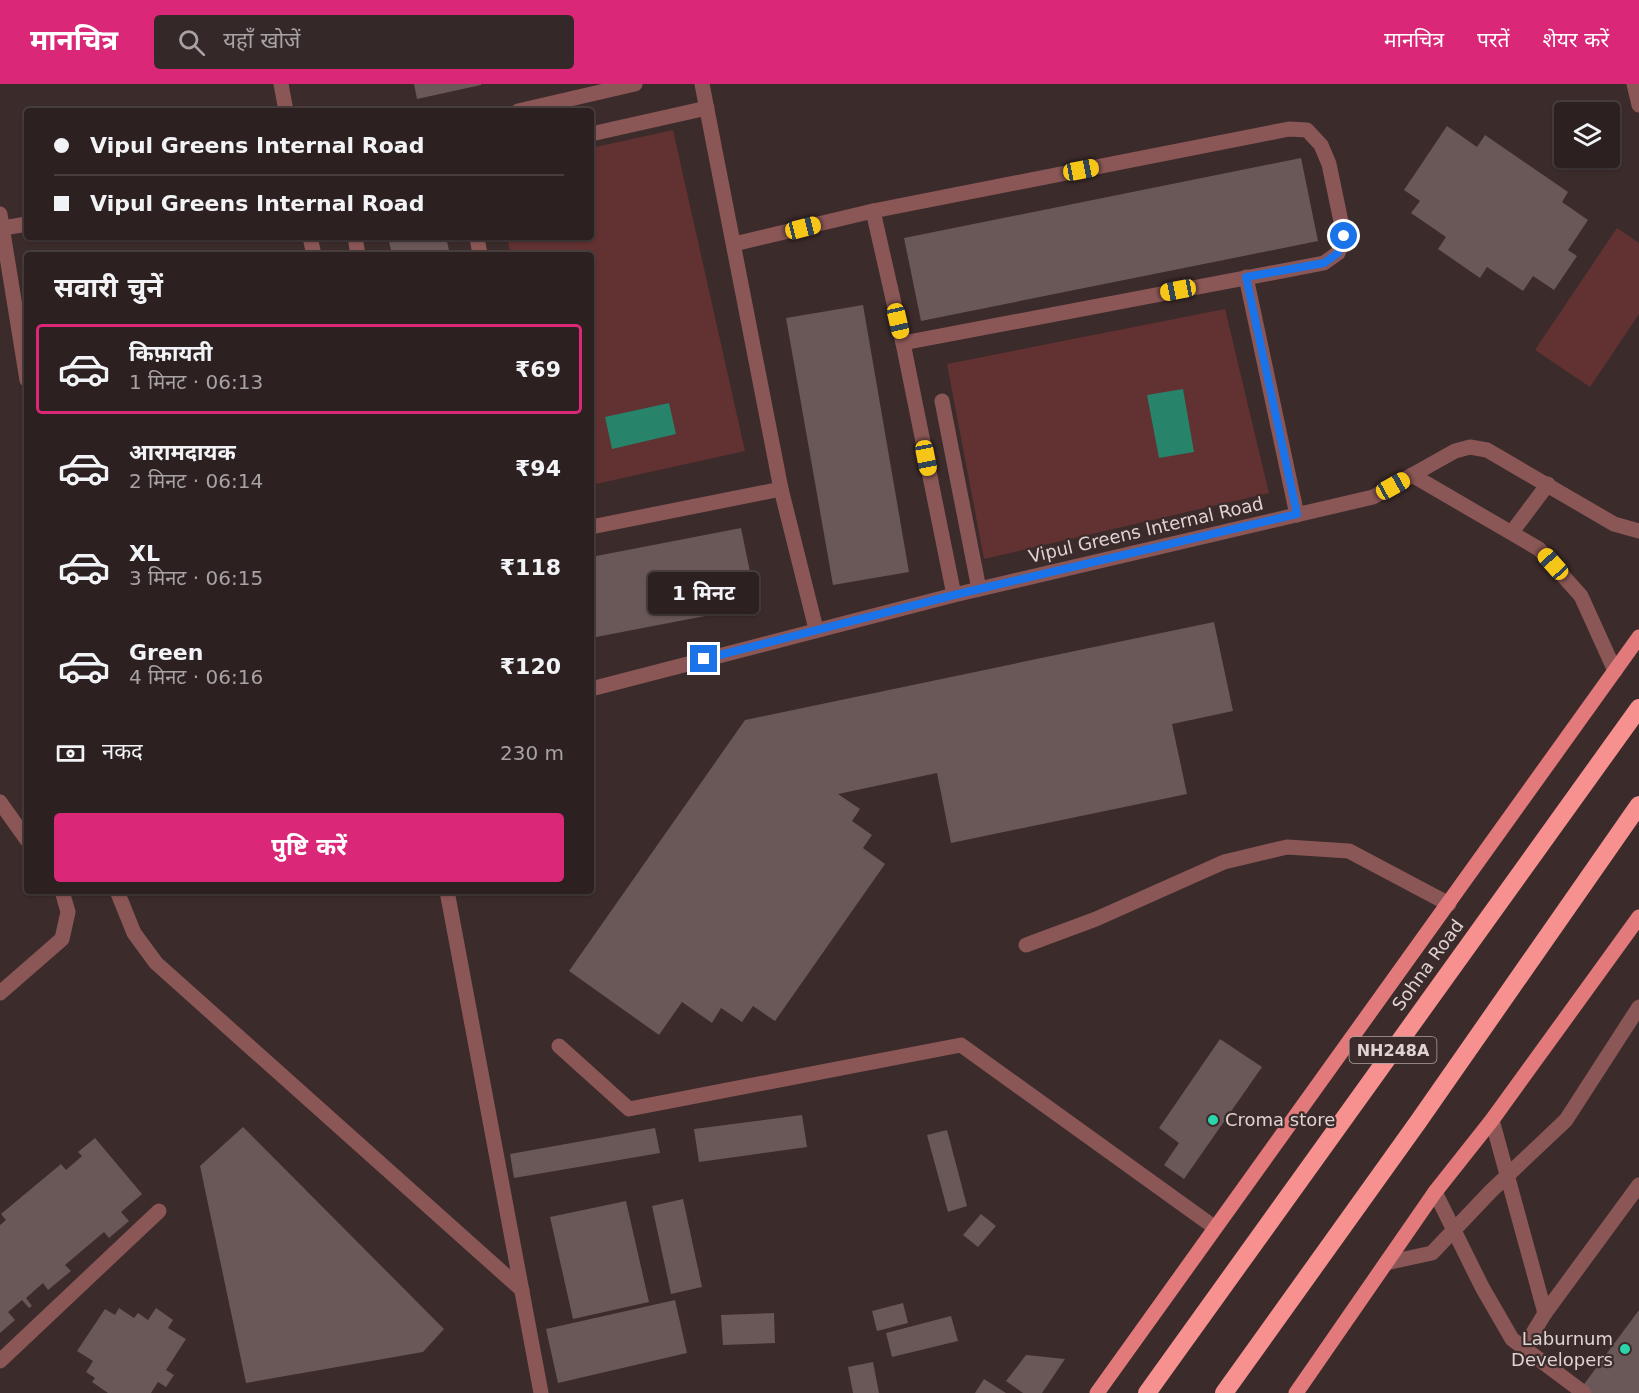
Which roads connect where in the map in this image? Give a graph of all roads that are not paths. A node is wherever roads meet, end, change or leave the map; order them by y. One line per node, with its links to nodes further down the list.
1 (281, 84): 6 (street)
2 (635, 84): 7 (street)
3 (702, 84): 8 (street)
4 (1634, 84): 5 (street)
5 (1639, 105)
6 (285, 108)
7 (531, 108)
8 (707, 108): 9 (street); 13 (street)
9 (594, 133)
10 (873, 211): 13 (street); 14 (street); 15 (street)
11 (1, 221): 12 (street); 16 (street)
12 (24, 224)
13 (734, 244): 20 (street)
14 (1246, 277): 15 (street); 21 (street)
15 (903, 344): 26 (street)
16 (24, 362)
17 (942, 401): 25 (street)
18 (1412, 475): 19 (street, Vipul Greens Internal Road); 21 (street, Vipul Greens Internal Road); 24 (street)
19 (1548, 484): 23 (street, Vipul Greens Internal Road); 24 (street)
20 (781, 489): 22 (street); 27 (street)
21 (1297, 514): 25 (street, Vipul Greens Internal Road)
22 (594, 526)
23 (1639, 531)
24 (1512, 532): 29 (street)
25 (979, 589): 26 (street, Vipul Greens Internal Road)
26 (954, 595): 27 (street, Vipul Greens Internal Road)
27 (816, 630): 30 (street, Vipul Greens Internal Road)
28 (1639, 637): 29 (main road)
29 (1615, 671): 38 (main road)
30 (594, 688)
31 (1639, 708): 59 (highway, Sohna Road / NH248A)
32 (0, 802): 34 (street)
33 (1639, 805): 60 (highway, NH248A)
34 (24, 836)
35 (63, 894): 41 (street)
36 (118, 894): 52 (street)
37 (448, 894): 52 (street)
38 (1449, 904): 40 (street); 49 (main road)
39 (1639, 917): 44 (main road)
40 (1026, 945)
41 (0, 993)
42 (1639, 1007): 45 (street)
43 (559, 1046): 49 (street)
44 (1492, 1120): 45 (street); 47 (main road)
45 (1508, 1175): 50 (street); 53 (street)
46 (1639, 1185): 53 (street)
47 (1435, 1192): 50 (street); 51 (main road)
48 (159, 1211): 55 (street)
49 (1214, 1227): 58 (main road)
50 (1454, 1230): 51 (street); 54 (street)
51 (1386, 1263): 56 (main road)
52 (522, 1290): 57 (street)
53 (1545, 1313): 54 (street)
54 (1524, 1348): 61 (street)
55 (0, 1361)
56 (1301, 1391)
57 (541, 1393)
58 (1097, 1393)
59 (1147, 1393)
60 (1224, 1393)
61 (1584, 1393)

